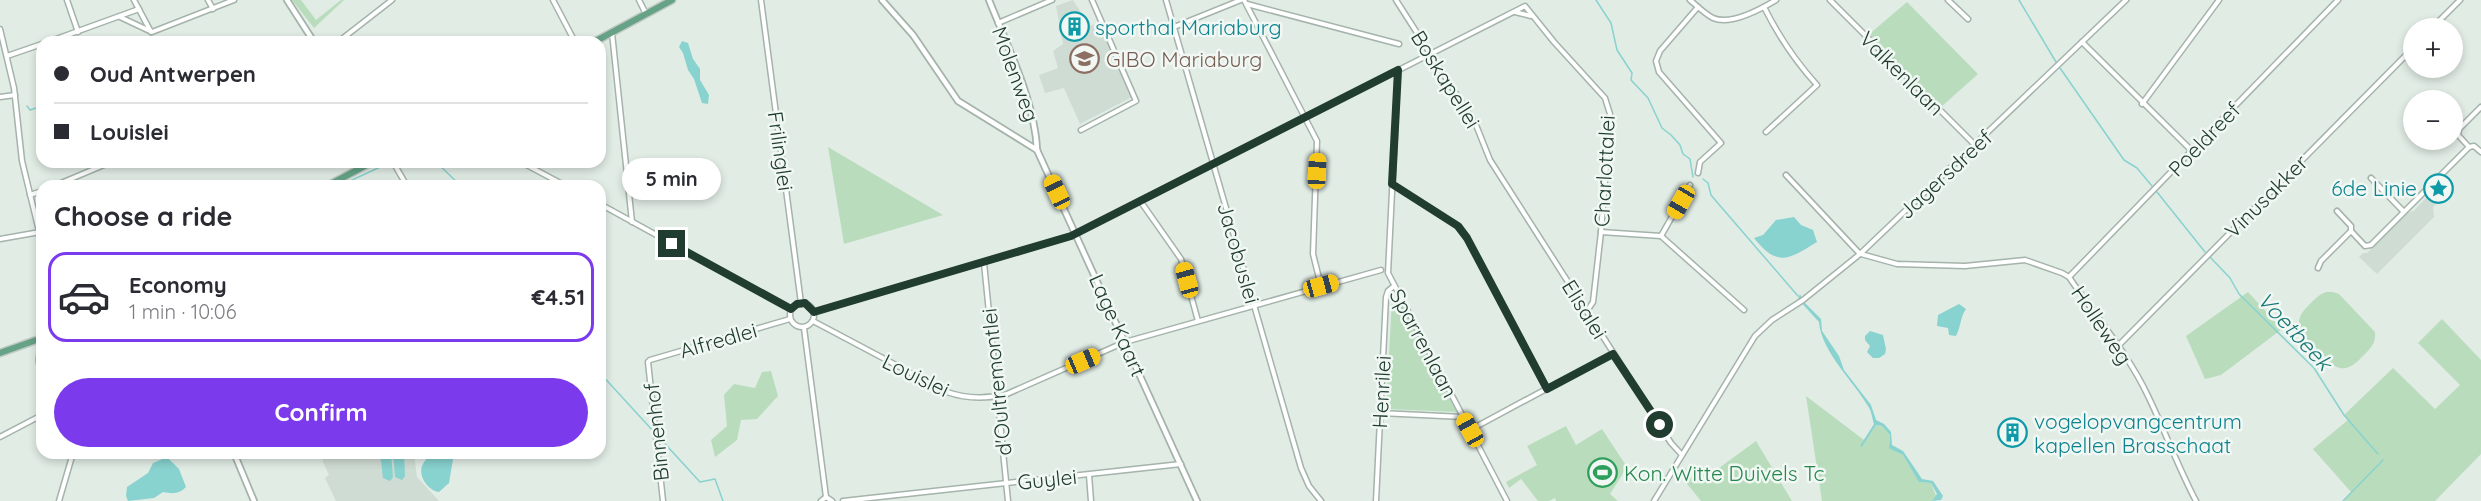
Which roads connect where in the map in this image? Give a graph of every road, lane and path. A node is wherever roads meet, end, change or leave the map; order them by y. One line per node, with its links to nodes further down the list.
1 (67, 0): 39 (street)
2 (134, 0): 28 (street)
3 (208, 0): 29 (street)
4 (234, 0): 29 (street)
5 (287, 0): 43 (street)
6 (392, 0): 44 (street)
7 (553, 0): 45 (street)
8 (639, 0): 32 (street)
9 (672, 0): 32 (main road)
10 (761, 0): 100 (street, Frilinglei)
11 (882, 0): 63 (street)
12 (989, 0): 36 (street, Molenweg)
13 (1052, 0): 36 (street)
14 (1092, 0): 59 (street)
15 (1166, 0): 37 (street, Jacobuslei)
16 (1396, 0): 50 (street, Boskapellei)
17 (1690, 0): 26 (street)
18 (1776, 0): 27 (street)
19 (1830, 0): 61 (street, Valkenlaan)
20 (1948, 0): 35 (street)
21 (2126, 0): 47 (street, Jagersdreef)
22 (2219, 0): 56 (street)
23 (2338, 0): 64 (street, Poeldreef)
24 (2460, 0): 34 (street)
25 (1244, 1): 37 (street); 48 (street); 58 (street)
26 (1698, 7): 27 (street); 71 (street)
27 (1764, 7): 60 (street)
28 (139, 9): 33 (street); 41 (street)
29 (213, 9): 41 (street)
30 (1514, 12): 31 (street, Charlottalei); 31 (street, Charlottalei); 50 (street)
31 (1528, 13): 88 (street, Charlottalei)
32 (646, 14): 40 (main road)
33 (120, 17): 39 (street); 41 (street)
34 (2442, 18)
35 (1968, 19)
36 (998, 23): 63 (street, Molenweg)
37 (1174, 27): 67 (street, Jacobuslei)
38 (0, 29): 51 (street)
39 (78, 32): 42 (street)
40 (612, 32): 46 (main road); 86 (street)
41 (152, 33)
42 (66, 36)
43 (310, 36)
44 (346, 36)
45 (572, 36)
46 (605, 36)
47 (2082, 42): 56 (street); 61 (street, Jagersdreef)
48 (1399, 44)
49 (36, 46): 51 (street)
50 (1431, 53): 53 (street); 66 (street, Boskapellei)
51 (7, 56): 54 (street)
52 (2403, 58): 112 (street, Vinusakker)
53 (1398, 70): 58 (street); 77 (street)
54 (15, 95): 55 (street); 80 (street)
55 (0, 97)
56 (2142, 104): 64 (street)
57 (2481, 107): 62 (street)
58 (1305, 117): 67 (street); 98 (street)
59 (1081, 130)
60 (1766, 132)
61 (1976, 146): 93 (street, Jagersdreef)
62 (2469, 147): 65 (street); 84 (street)
63 (1037, 150): 89 (street, Lage Kaart)
64 (2192, 150): 97 (street, Poeldreef)
65 (2481, 153)
66 (1490, 160): 104 (street, Elisalei)
67 (1214, 164): 81 (street); 101 (street, Jacobuslei)
68 (97, 168): 74 (street)
69 (361, 168): 75 (main road)
70 (532, 168): 76 (street)
71 (1698, 173)
72 (1786, 175): 93 (street)
73 (2371, 178): 84 (street)
74 (68, 180)
75 (338, 180)
76 (555, 180)
77 (1392, 184): 99 (street, Sparrenlaan); 116 (street)
78 (1690, 185): 91 (street)
79 (36, 193): 80 (street)
80 (30, 195): 85 (street)
81 (1141, 202): 89 (street); 108 (street)
82 (606, 207): 86 (street)
83 (2337, 211): 87 (street)
84 (2403, 211): 87 (street)
85 (36, 216)
86 (632, 222): 102 (street)
87 (2350, 231): 95 (street)
88 (1601, 232): 91 (street); 104 (street, Charlottalei)
89 (1076, 233): 94 (street); 111 (street, Lage Kaart)
90 (36, 234): 92 (street)
91 (1661, 236): 103 (street)
92 (0, 239)
93 (1860, 254): 97 (street, Holleweg); 123 (street, Jagersdreef)
94 (984, 262): 105 (street); 117 (street, d'Oultremontlei)
95 (2318, 268)
96 (1381, 270): 98 (street, Louislei)
97 (2069, 277): 112 (street, Holleweg)
98 (1321, 286): 101 (street, Louislei)
99 (1394, 286): 118 (street, Henrilei); 119 (street, Sparrenlaan)
100 (801, 303): 102 (street); 105 (street)
101 (1254, 306): 108 (street, Louislei); 139 (street, Jacobuslei)
102 (791, 309): 106 (street)
103 (1743, 310)
104 (1587, 311): 114 (street, Elisalei)
105 (814, 312): 107 (street)
106 (790, 319): 109 (street); 115 (street, Alfredlei)
107 (813, 321): 109 (street); 117 (street, Louislei)
108 (1198, 321): 111 (street, Louislei)
109 (804, 328): 129 (street)
110 (36, 341): 113 (main road)
111 (1125, 342): 117 (street, Louislei); 126 (street, Lage Kaart)
112 (2118, 346): 143 (street, Holleweg)
113 (0, 353)
114 (1613, 354): 116 (street); 123 (street, Elisalei)
115 (648, 362): 132 (street, Binnenhof)
116 (1547, 389): 121 (street)
117 (997, 396): 128 (street, d'Oultremontlei)
118 (1380, 413): 119 (street, Sparrenlaan); 140 (street, Henrilei)
119 (1463, 417): 121 (street, Sparrenlaan)
120 (36, 418): 122 (street)
121 (1470, 430): 141 (street, Sparrenlaan)
122 (0, 437)
123 (1682, 455): 142 (street, Jagersdreef)
124 (71, 459): 130 (street)
125 (236, 459): 131 (street)
126 (1180, 464): 127 (street, Guylei); 138 (street, Lage Kaart)
127 (1089, 475): 128 (street, Guylei); 137 (street)
128 (1006, 483): 135 (street, Guylei); 136 (street, d'Oultremontlei)
129 (826, 497): 133 (street); 134 (street)
130 (59, 501)
131 (254, 501)
132 (663, 501)
133 (821, 501)
134 (832, 501)
135 (843, 501)
136 (1008, 501)
137 (1091, 501)
138 (1197, 501)
139 (1321, 501)
140 (1376, 501)
141 (1508, 501)
142 (1654, 501)
143 (2196, 501)

